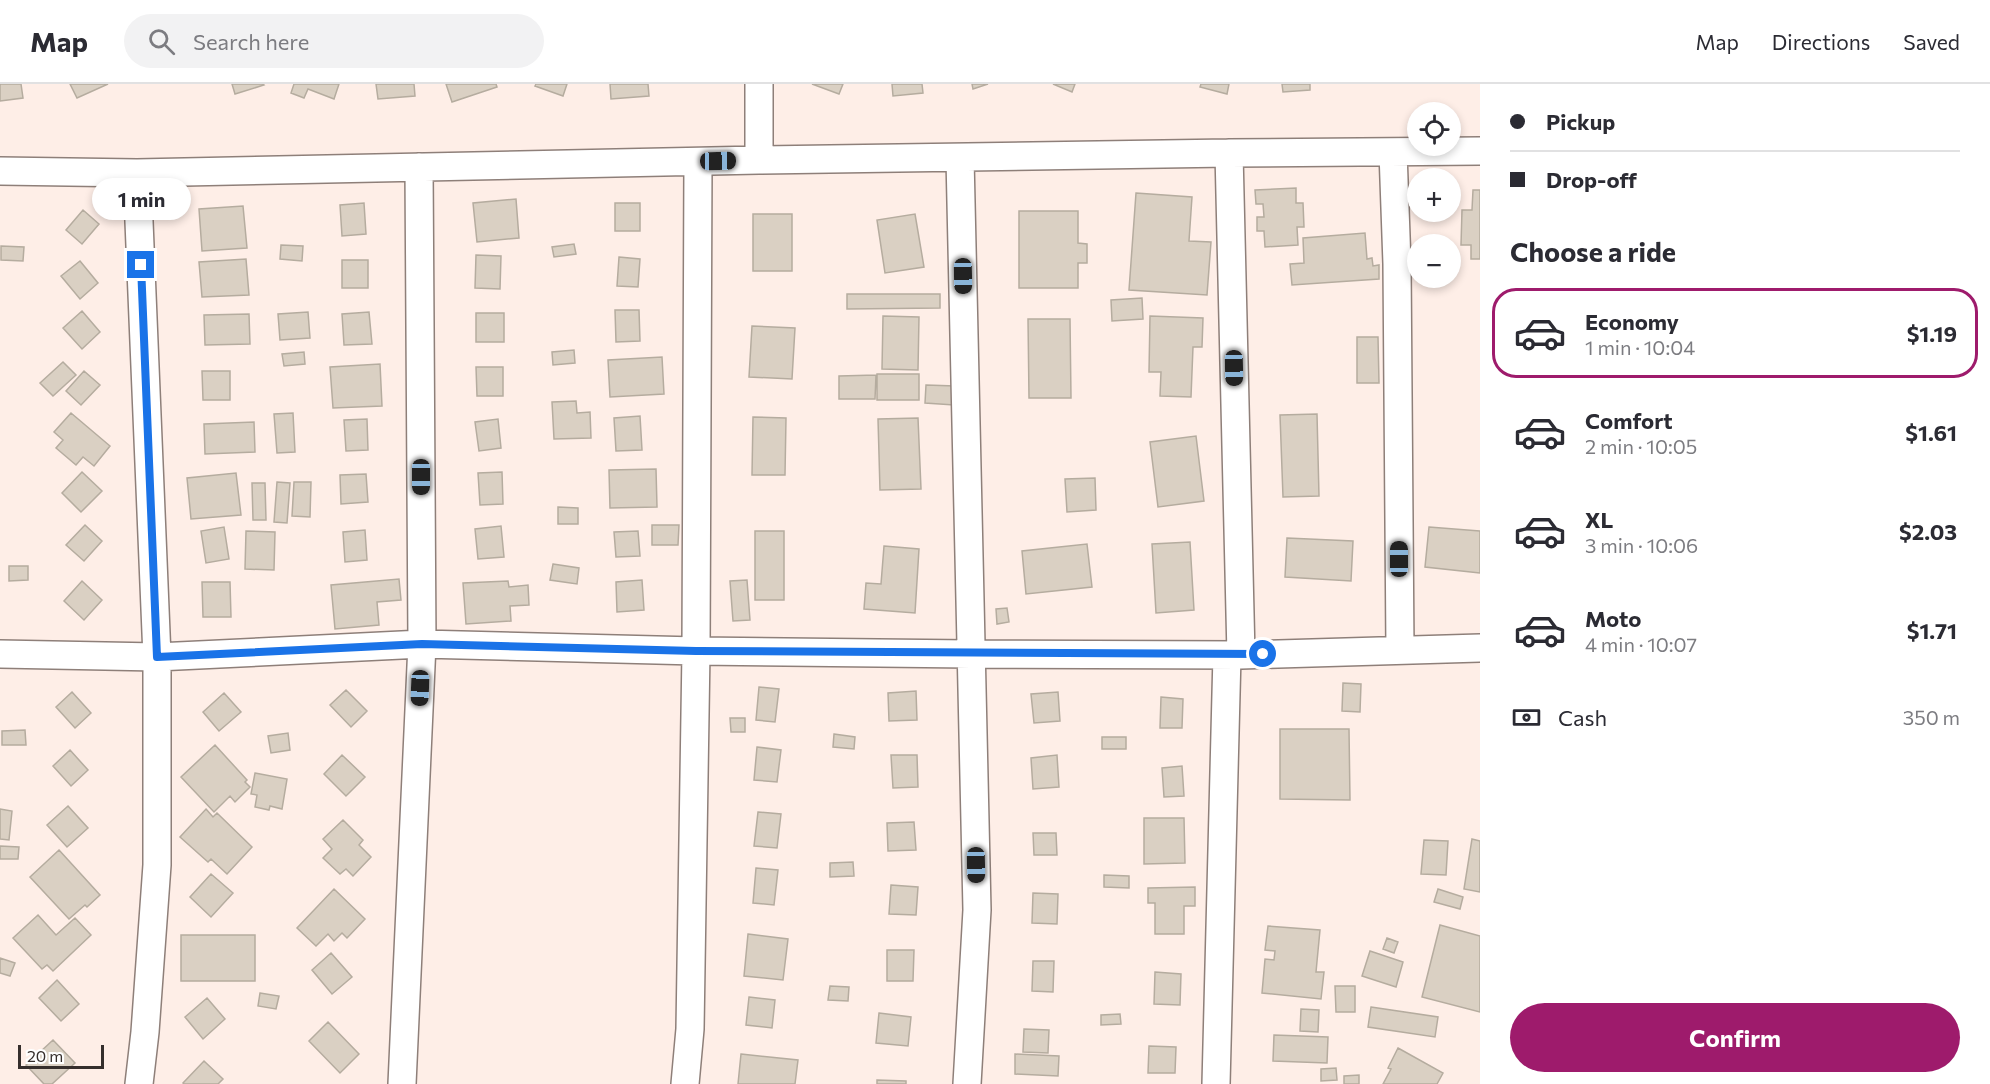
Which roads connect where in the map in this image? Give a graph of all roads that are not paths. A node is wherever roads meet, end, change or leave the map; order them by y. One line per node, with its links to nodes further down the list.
1 (759, 84): 6 (street)
2 (1480, 151): 3 (street)
3 (1394, 152): 4 (street); 13 (street)
4 (1229, 153): 5 (street); 17 (street)
5 (960, 158): 6 (street); 16 (street)
6 (759, 160): 7 (street)
7 (698, 162): 8 (street); 14 (street)
8 (419, 167): 10 (street); 11 (street)
9 (0, 171): 10 (street)
10 (137, 173): 18 (street)
11 (422, 644): 14 (street); 18 (street); 20 (street)
12 (1480, 648): 13 (street)
13 (1400, 650): 17 (street)
14 (696, 651): 16 (street); 21 (street)
15 (0, 654): 18 (street)
16 (971, 654): 17 (street); 22 (street)
17 (1234, 655): 23 (street)
18 (157, 657): 19 (street)
19 (139, 1084)
20 (402, 1084)
21 (685, 1084)
22 (967, 1084)
23 (1216, 1084)

